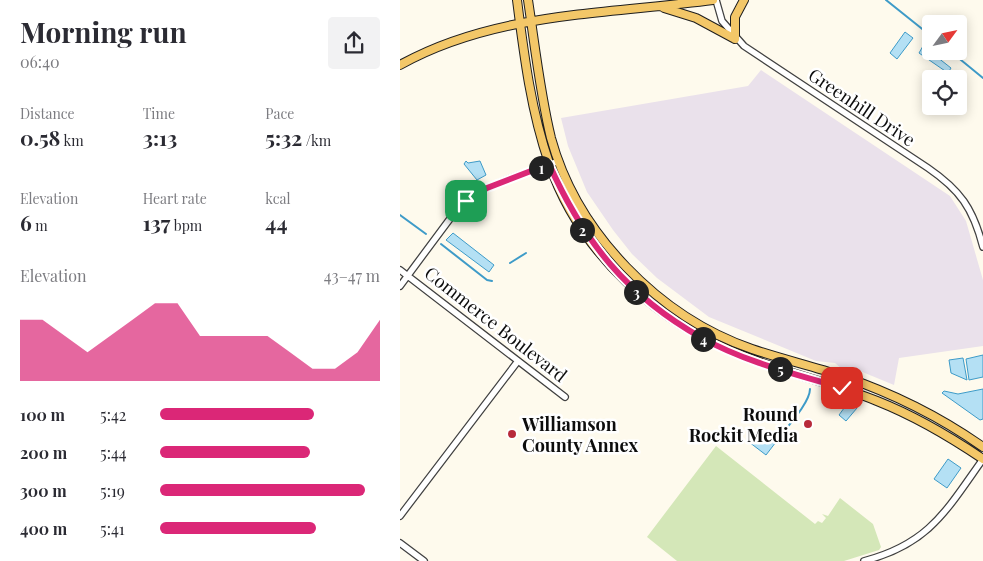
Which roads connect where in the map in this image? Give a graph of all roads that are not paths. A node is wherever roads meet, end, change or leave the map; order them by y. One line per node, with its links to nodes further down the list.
1 (517, 0): 7 (main road)
2 (528, 0): 6 (main road)
3 (714, 0): 5 (main road); 8 (street, Greenhill Drive)
4 (744, 0): 8 (main road)
5 (662, 7): 6 (main road); 8 (main road)
6 (532, 22): 7 (main road); 10 (main road)
7 (520, 24): 9 (main road); 11 (main road)
8 (735, 39): 12 (street, Greenhill Drive)
9 (400, 65)
10 (559, 161): 11 (street); 18 (main road)
11 (549, 164): 14 (street); 19 (main road)
12 (983, 247)
13 (400, 269): 14 (street, Commerce Boulevard)
14 (408, 275): 15 (street); 16 (street, Commerce Boulevard)
15 (400, 286)
16 (518, 361): 17 (street, Commerce Boulevard); 20 (street)
17 (565, 397)
18 (983, 447)
19 (983, 459): 23 (street)
20 (400, 516)
21 (400, 543): 22 (street)
22 (424, 561)
23 (864, 561)

